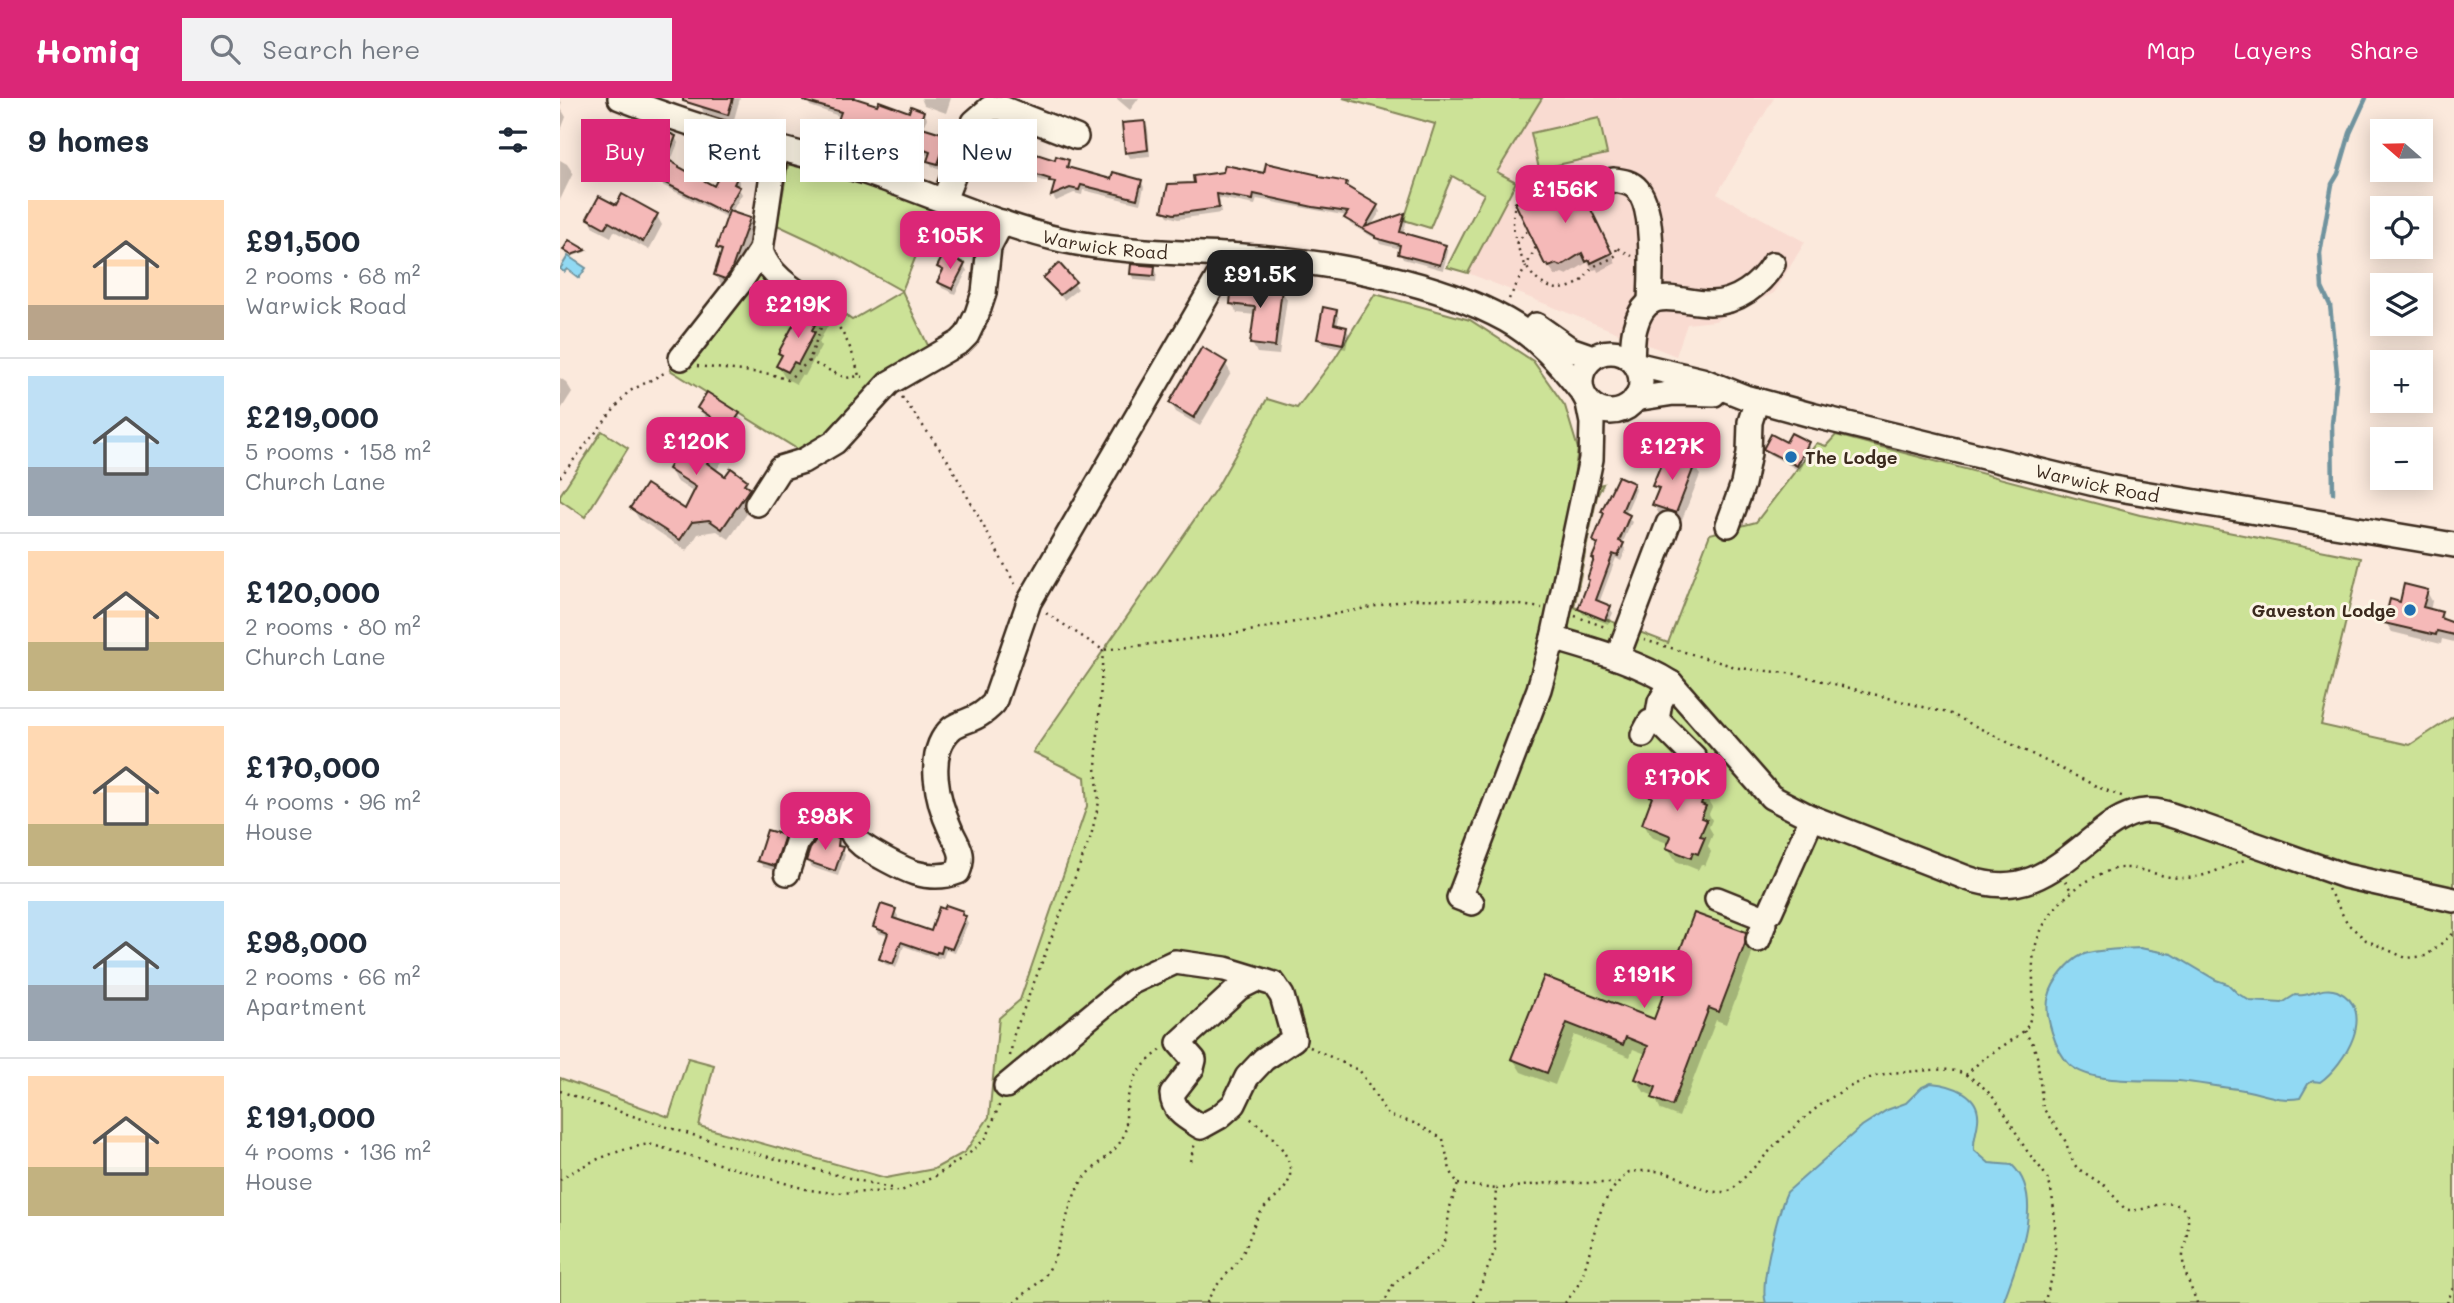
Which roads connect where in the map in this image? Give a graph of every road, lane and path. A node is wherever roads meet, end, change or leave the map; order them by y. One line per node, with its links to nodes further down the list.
1 (620, 98): 2 (street, Warwick Road)
2 (684, 122)
3 (1076, 137): 8 (street)
4 (786, 150): 8 (street, Warwick Road)
5 (1613, 180): 15 (street)
6 (771, 182): 13 (street)
7 (1536, 183): 11 (path)
8 (944, 200): 9 (street, Warwick Road)
9 (1002, 222): 14 (street, Warwick Road); 28 (street)
10 (1528, 230): 11 (path)
11 (1516, 243): 17 (path)
12 (1536, 247): 17 (path)
13 (761, 250): 19 (street); 24 (street)
14 (1231, 256): 20 (street, Warwick Road); 38 (street)
15 (1652, 263): 17 (path); 18 (street)
16 (1773, 264): 18 (street)
17 (1525, 267): 21 (path)
18 (1650, 302): 22 (street)
19 (819, 306): 25 (path); 27 (path)
20 (1480, 307): 21 (street, Warwick Road); 29 (street, Warwick Road)
21 (1503, 312): 23 (street, Warwick Road)
22 (1635, 328): 23 (street); 26 (street)
23 (1599, 354): 26 (street); 29 (street)
24 (679, 361): 25 (path); 33 (path)
25 (808, 361): 27 (path)
26 (1634, 362): 30 (street, Warwick Road); 31 (street)
27 (859, 376): 28 (path)
28 (889, 383): 34 (street); 38 (path)
29 (1585, 397): 31 (street); 32 (street)
30 (1751, 398): 31 (street, Warwick Road); 36 (street); 37 (street, Warwick Road)
31 (1630, 404): 32 (street)
32 (1591, 459): 39 (street)
33 (560, 477)
34 (757, 504)
35 (1668, 524): 40 (street)
36 (1728, 526)
37 (2454, 545)
38 (1029, 602): 42 (path); 49 (street)
39 (1559, 610): 40 (path); 41 (street); 42 (path)
40 (1625, 634): 43 (street); 46 (path)
41 (1553, 638): 43 (street); 53 (street)
42 (1103, 650): 62 (path)
43 (1617, 658): 44 (street)
44 (1671, 684): 45 (street); 47 (street)
45 (1694, 757)
46 (2125, 798)
47 (1812, 818): 52 (street); 54 (street)
48 (2249, 859): 58 (path)
49 (788, 873)
50 (2327, 888): 55 (path)
51 (1717, 899): 54 (street)
52 (2454, 900)
53 (1472, 903)
54 (1762, 917): 56 (street)
55 (2454, 933)
56 (1758, 940)
57 (1257, 979): 59 (street); 60 (street); 62 (street)
58 (2024, 1031): 61 (path); 77 (path)
59 (1294, 1039): 64 (street); 67 (path)
60 (1179, 1042): 64 (street); 71 (path)
61 (1966, 1075): 66 (path); 76 (path)
62 (1006, 1086): 69 (path)
63 (560, 1091): 69 (path)
64 (1234, 1104): 72 (path)
65 (560, 1180): 69 (path)
66 (1615, 1183): 68 (path); 75 (path)
67 (1458, 1184): 68 (path); 73 (path)
68 (1496, 1189): 74 (path)
69 (901, 1191)
70 (2454, 1285): 78 (path)
71 (1014, 1303)
72 (1207, 1303)
73 (1384, 1303)
74 (1474, 1303)
75 (1565, 1303)
76 (2044, 1303)
77 (2197, 1303)
78 (2447, 1303)

